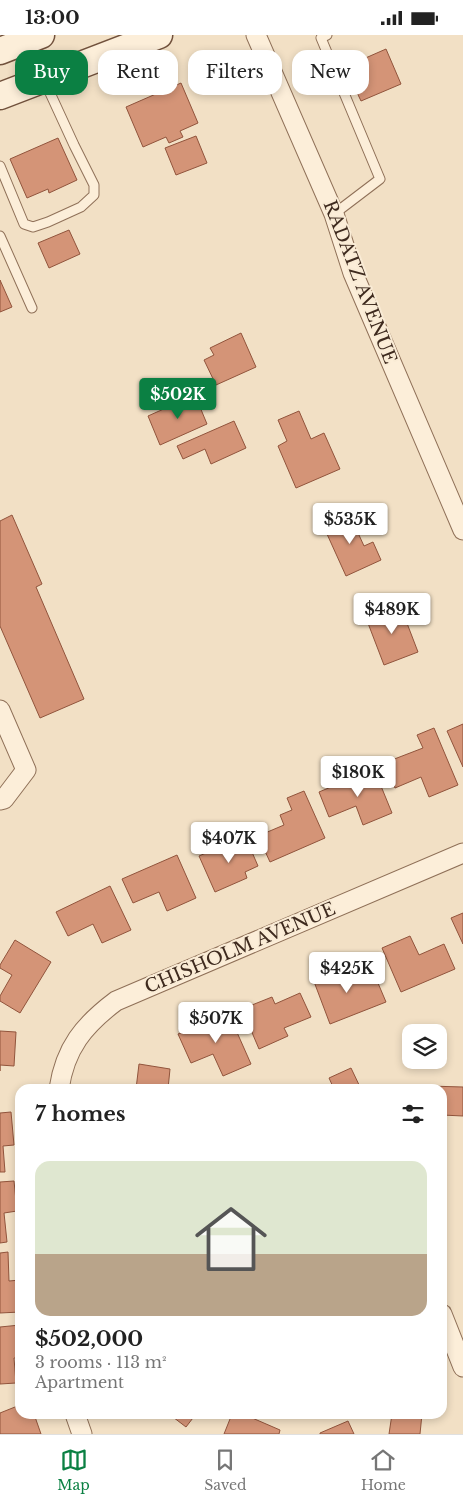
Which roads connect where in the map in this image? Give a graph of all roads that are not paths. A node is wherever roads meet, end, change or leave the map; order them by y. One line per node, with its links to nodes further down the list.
1 (41, 35): 5 (main road)
2 (159, 35): 6 (main road)
3 (256, 35): 11 (street, RADATZ AVENUE)
4 (327, 35): 11 (lane)
5 (0, 51)
6 (88, 62)
7 (15, 90): 9 (main road)
8 (51, 95): 10 (lane)
9 (0, 96)
10 (0, 166)
11 (334, 214): 14 (street, RADATZ AVENUE)
12 (0, 236): 13 (lane)
13 (32, 308)
14 (463, 530)
15 (0, 710): 16 (street)
16 (0, 799)
17 (463, 853): 18 (street, CHISHOLM AVENUE)
18 (60, 1084)
19 (447, 1327): 20 (street)
20 (463, 1367)
21 (77, 1419): 22 (street)
22 (82, 1434)

